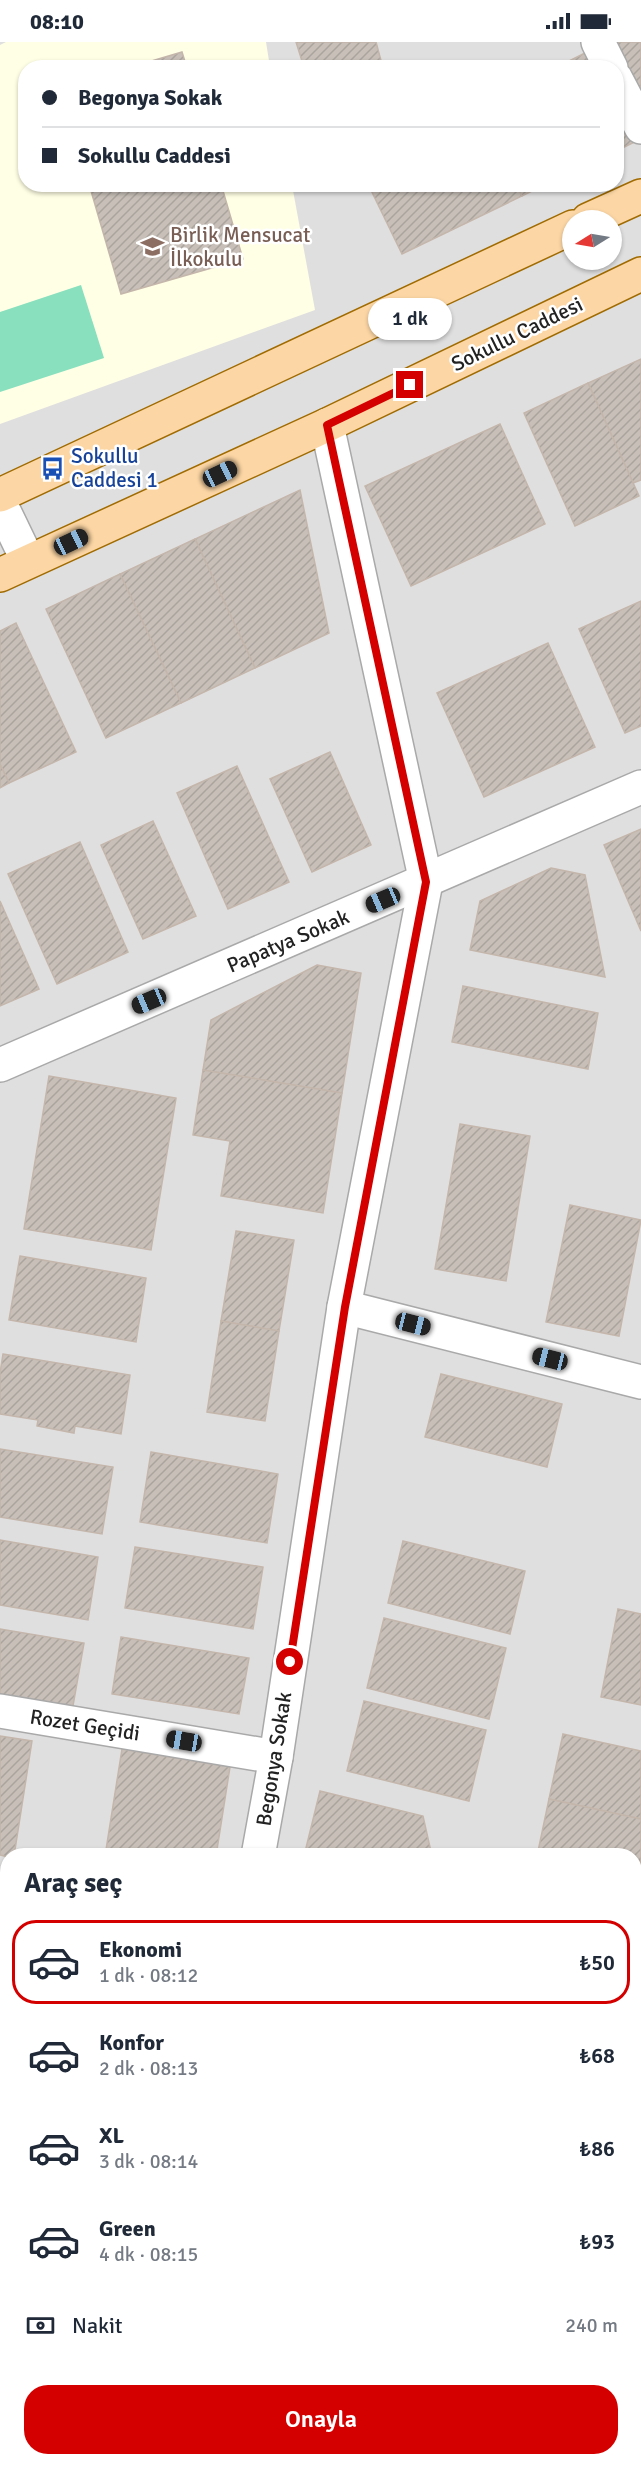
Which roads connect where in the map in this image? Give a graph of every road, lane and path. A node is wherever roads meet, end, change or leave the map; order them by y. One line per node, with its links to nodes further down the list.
1 (598, 42): 2 (street)
2 (607, 60)
3 (624, 94): 4 (street)
4 (641, 127)
5 (641, 196): 6 (main road)
6 (610, 210)
7 (562, 232): 10 (main road)
8 (641, 274): 9 (main road, Sokullu Caddesi)
9 (327, 425): 12 (main road, Sokullu Caddesi); 14 (street, Begonya Sokak)
10 (0, 495)
11 (0, 503): 12 (street)
12 (14, 568)
13 (641, 787): 14 (street, Papatya Sokak)
14 (426, 882): 15 (street, Papatya Sokak); 16 (street, Begonya Sokak)
15 (0, 1065)
16 (345, 1307): 17 (street); 19 (street, Begonya Sokak)
17 (641, 1382)
18 (0, 1711): 19 (street, Rozet Geçidi)
19 (276, 1757): 20 (street, Begonya Sokak)
20 (259, 1848)

